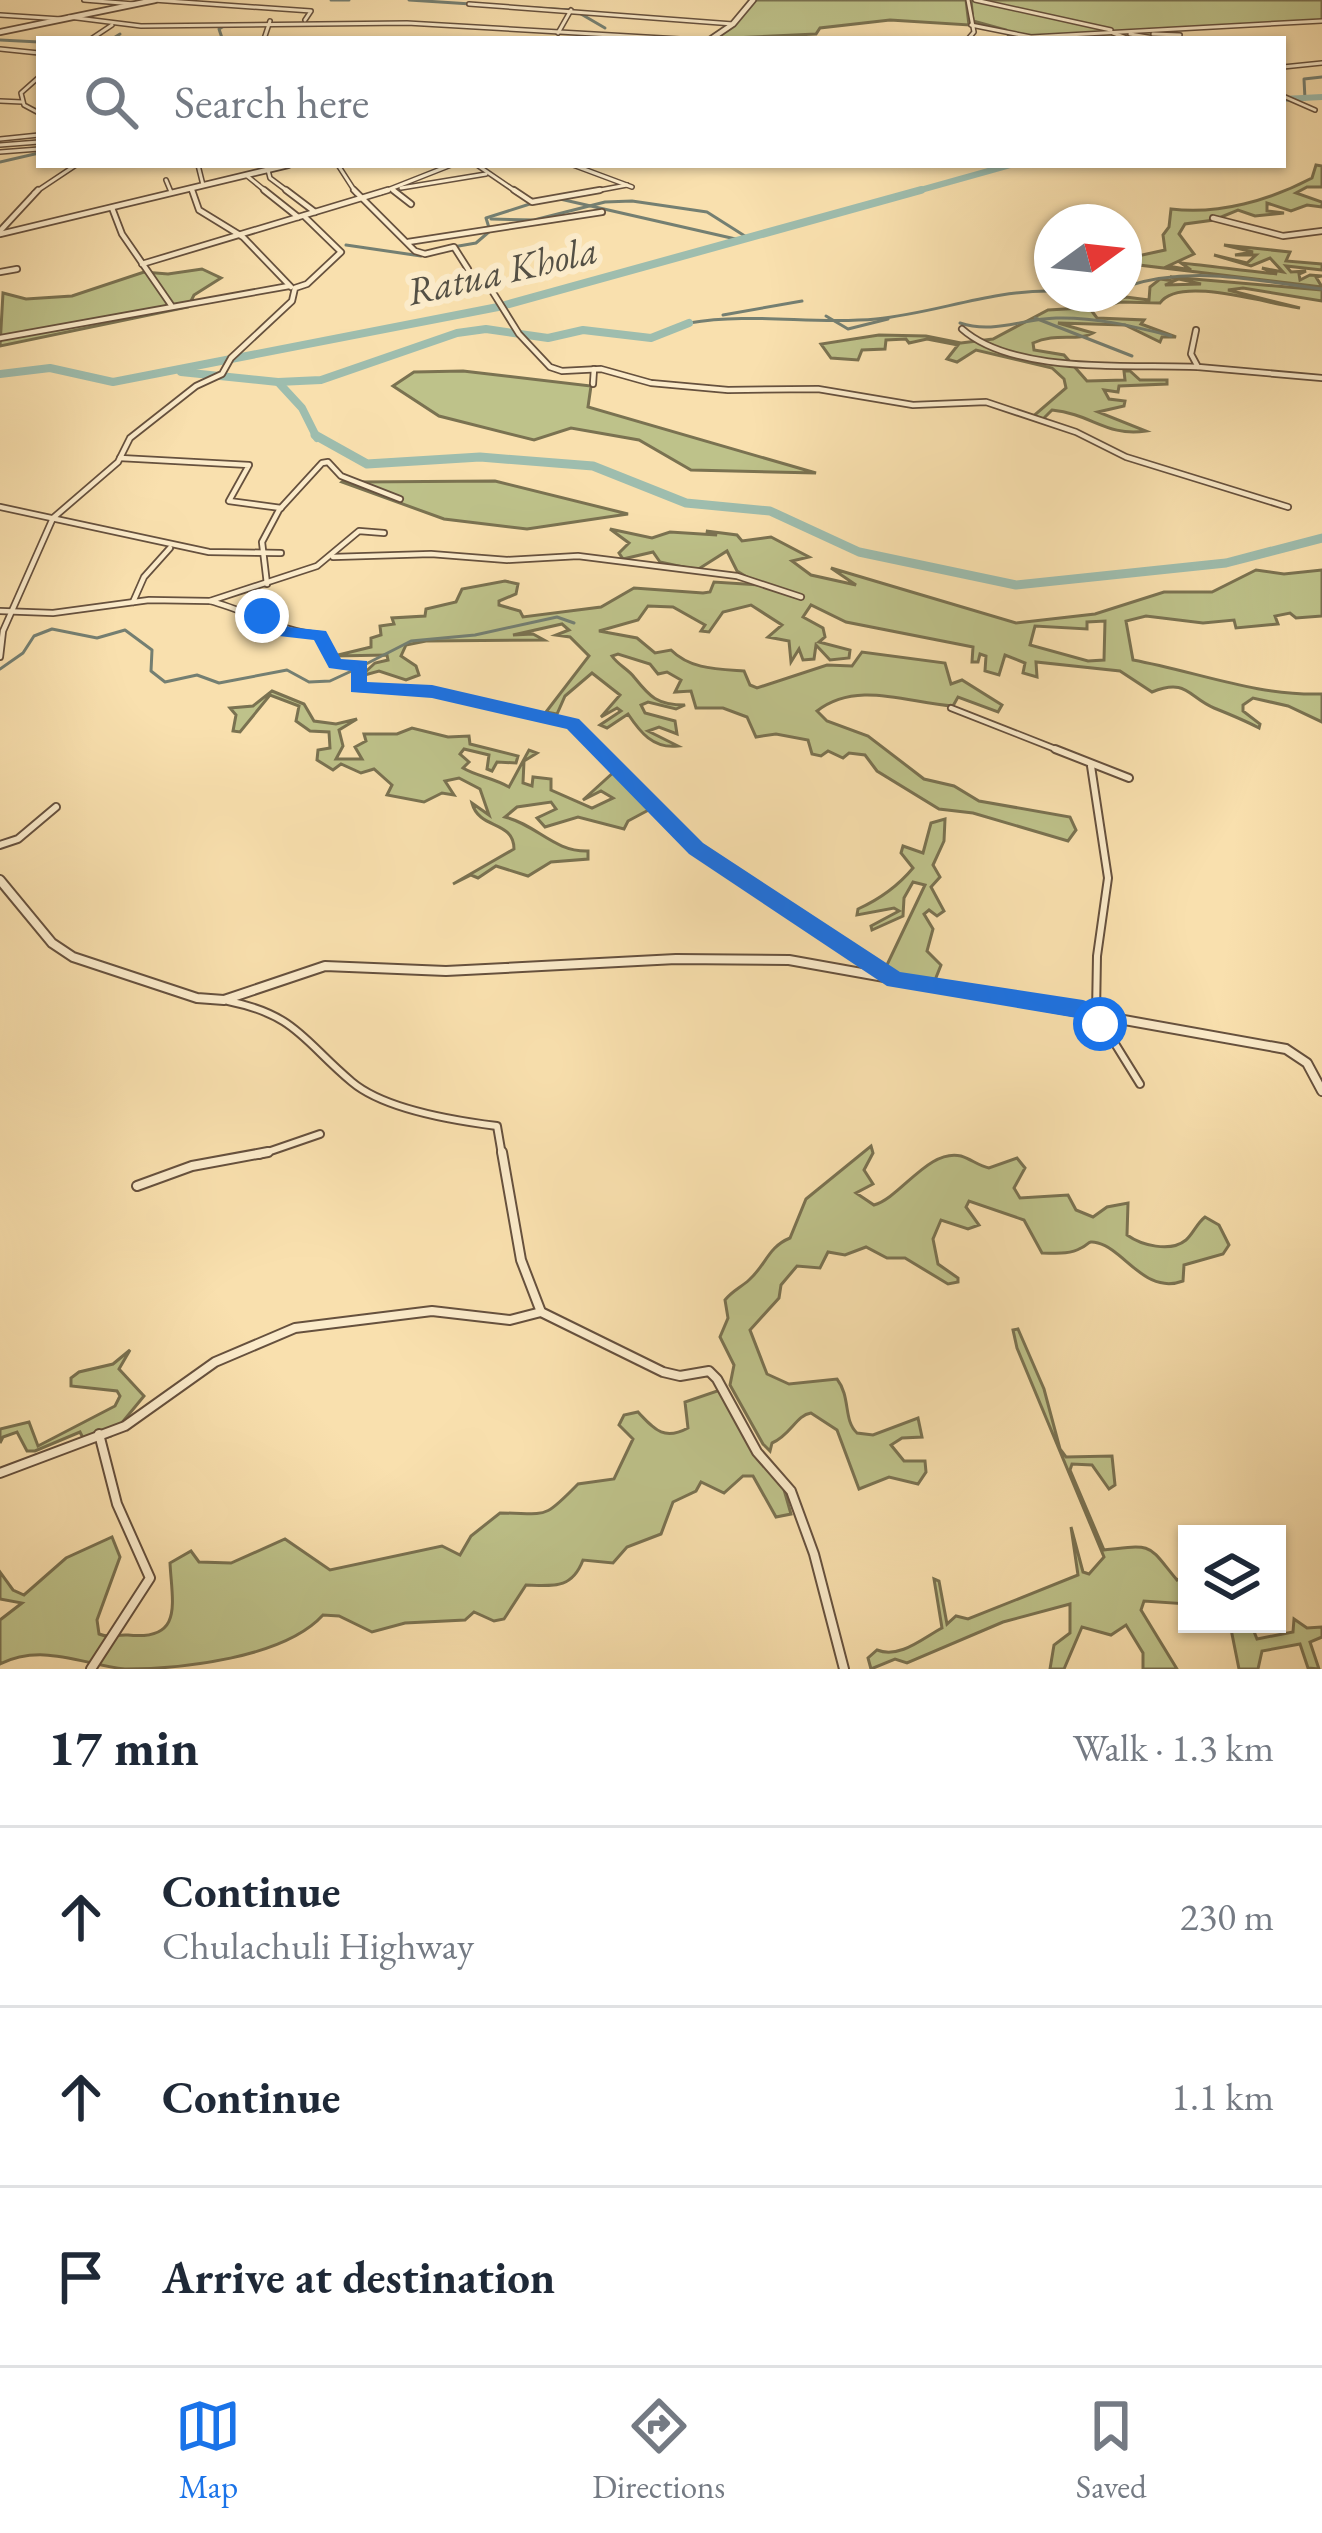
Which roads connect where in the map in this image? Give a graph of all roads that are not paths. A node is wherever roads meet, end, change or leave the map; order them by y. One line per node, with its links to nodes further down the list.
1 (84, 0): 5 (street)
2 (154, 0): 5 (street); 12 (street)
3 (753, 0): 15 (street)
4 (971, 0): 16 (street); 21 (street)
5 (138, 4): 9 (street)
6 (469, 4): 7 (street)
7 (571, 10): 15 (street); 19 (street)
8 (0, 15): 10 (street)
9 (69, 17): 10 (street); 14 (street)
10 (61, 19): 18 (street)
11 (270, 20): 12 (street); 14 (street); 24 (street)
12 (305, 20): 17 (street)
13 (1322, 21): 21 (street)
14 (115, 24): 23 (street)
15 (733, 24): 27 (street)
16 (971, 25): 28 (street); 29 (street)
17 (505, 29): 19 (street); 25 (street)
18 (0, 32)
19 (558, 33): 26 (street)
20 (1113, 33): 21 (street); 21 (street); 30 (street)
21 (1127, 35): 22 (street)
22 (1180, 35)
23 (96, 36)
24 (265, 36)
25 (504, 36)
26 (662, 36)
27 (715, 36)
28 (973, 36)
29 (1026, 36)
30 (1052, 36)
31 (0, 49): 32 (street)
32 (36, 53)
33 (1322, 63): 34 (street)
34 (1286, 67)
35 (36, 79): 38 (street)
36 (1286, 97): 39 (street)
37 (0, 101): 38 (street)
38 (22, 102): 40 (street)
39 (1315, 110)
40 (36, 111)
41 (36, 142): 43 (street)
42 (36, 142): 43 (street)
43 (0, 146)
44 (71, 168): 71 (street)
45 (199, 168): 57 (street)
46 (276, 168): 52 (street)
47 (340, 168): 61 (street)
48 (431, 168): 53 (street)
49 (441, 168): 53 (street)
50 (479, 168): 54 (street)
51 (581, 168): 62 (street)
52 (268, 170): 55 (street); 65 (street)
53 (435, 170): 59 (street)
54 (486, 174): 59 (street); 62 (street)
55 (246, 175): 57 (street); 67 (street)
56 (166, 179): 60 (street)
57 (203, 185): 58 (street)
58 (190, 188): 60 (street); 72 (street)
59 (396, 189): 61 (street); 63 (street)
60 (171, 192): 64 (street)
61 (362, 200): 65 (street); 73 (street)
62 (532, 202): 69 (street)
63 (411, 204)
64 (112, 208): 71 (street); 74 (street)
65 (315, 212): 67 (street)
66 (602, 212): 69 (street)
67 (301, 216): 72 (street); 79 (street)
68 (1213, 218): 70 (street)
69 (540, 221): 73 (street)
70 (1322, 231)
71 (0, 232)
72 (238, 234): 74 (street); 79 (street)
73 (408, 242): 76 (street)
74 (142, 264): 80 (street)
75 (17, 269): 77 (street)
76 (468, 269)
77 (0, 272)
78 (489, 286): 85 (street)
79 (292, 287): 80 (street); 88 (street)
80 (171, 305): 83 (street)
81 (962, 329): 84 (street)
82 (1196, 330): 84 (street)
83 (0, 338)
84 (1198, 368): 86 (street)
85 (594, 369): 87 (street); 91 (street)
86 (1322, 378)
87 (593, 384)
88 (120, 458): 92 (street); 93 (street)
89 (400, 499): 92 (street)
90 (0, 506): 93 (street)
91 (1288, 507)
92 (281, 508): 97 (street)
93 (53, 518): 95 (street); 104 (street)
94 (384, 533): 98 (street)
95 (170, 548): 97 (street); 102 (street)
96 (281, 553): 97 (street)
97 (261, 556): 99 (street)
98 (333, 557): 99 (street); 100 (street)
99 (267, 584): 101 (street)
100 (801, 597)
101 (210, 601): 102 (street); 112 (street)
102 (133, 602): 104 (street)
103 (0, 610): 104 (street)
104 (11, 610): 105 (street)
105 (0, 657)
106 (952, 708): 107 (street)
107 (1091, 766): 108 (street); 114 (street)
108 (1129, 778)
109 (56, 807): 110 (street)
110 (0, 845)
111 (0, 880): 113 (street)
112 (895, 980): 113 (street); 114 (street)
113 (224, 1000): 119 (street)
114 (1096, 1013): 115 (street); 116 (street)
115 (1140, 1084)
116 (1322, 1091)
117 (320, 1134): 118 (street)
118 (137, 1186)
119 (541, 1312): 120 (street); 123 (street)
120 (99, 1435): 121 (street); 122 (street)
121 (0, 1473)
122 (91, 1669)
123 (844, 1669)

